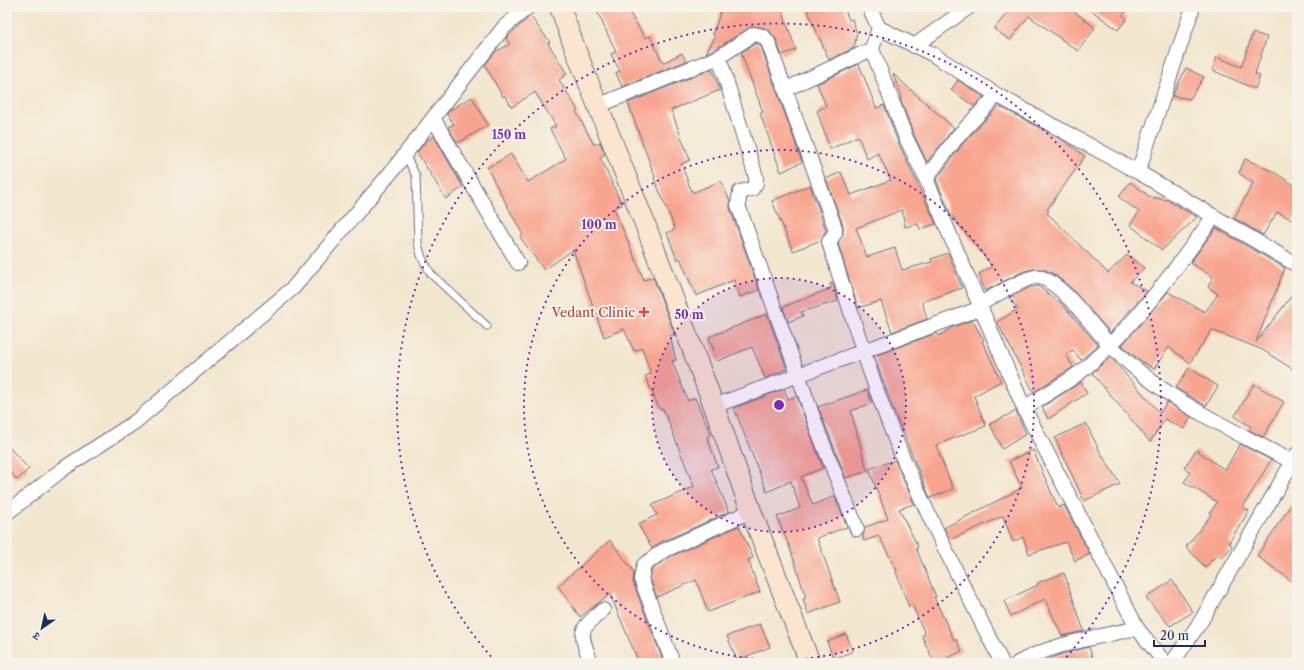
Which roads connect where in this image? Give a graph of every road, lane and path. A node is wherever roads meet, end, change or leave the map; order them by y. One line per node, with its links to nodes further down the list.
1 (528, 7): 13 (street)
2 (560, 7): 12 (main road)
3 (869, 7): 6 (street)
4 (969, 7): 7 (street)
5 (1193, 7): 15 (street)
6 (879, 28): 7 (street); 8 (street)
7 (914, 46): 11 (street)
8 (872, 49): 10 (street); 16 (street)
9 (719, 57): 10 (street); 12 (street); 24 (street)
10 (786, 88): 23 (street)
11 (997, 96): 15 (street); 16 (street)
12 (597, 106): 25 (main road)
13 (433, 118): 14 (street); 18 (street)
14 (405, 154): 21 (lane); 29 (street)
15 (1138, 172): 17 (street)
16 (927, 180): 20 (street)
17 (1214, 216): 19 (street); 22 (street)
18 (518, 263)
19 (1297, 265)
20 (980, 306): 22 (street); 23 (street); 26 (street)
21 (487, 326)
22 (1110, 345): 26 (street); 27 (street)
23 (863, 351): 24 (street); 36 (street)
24 (799, 375): 25 (street); 30 (street)
25 (714, 406): 28 (main road)
26 (1024, 408): 32 (street)
27 (1295, 458): 39 (street)
28 (751, 511): 34 (street); 35 (main road)
29 (7, 513)
30 (857, 529)
31 (603, 610): 33 (street)
32 (1136, 628): 37 (street); 38 (street)
33 (591, 663)
34 (673, 663)
35 (810, 663)
36 (1002, 663)
37 (1018, 663)
38 (1165, 663)
39 (1172, 663)

